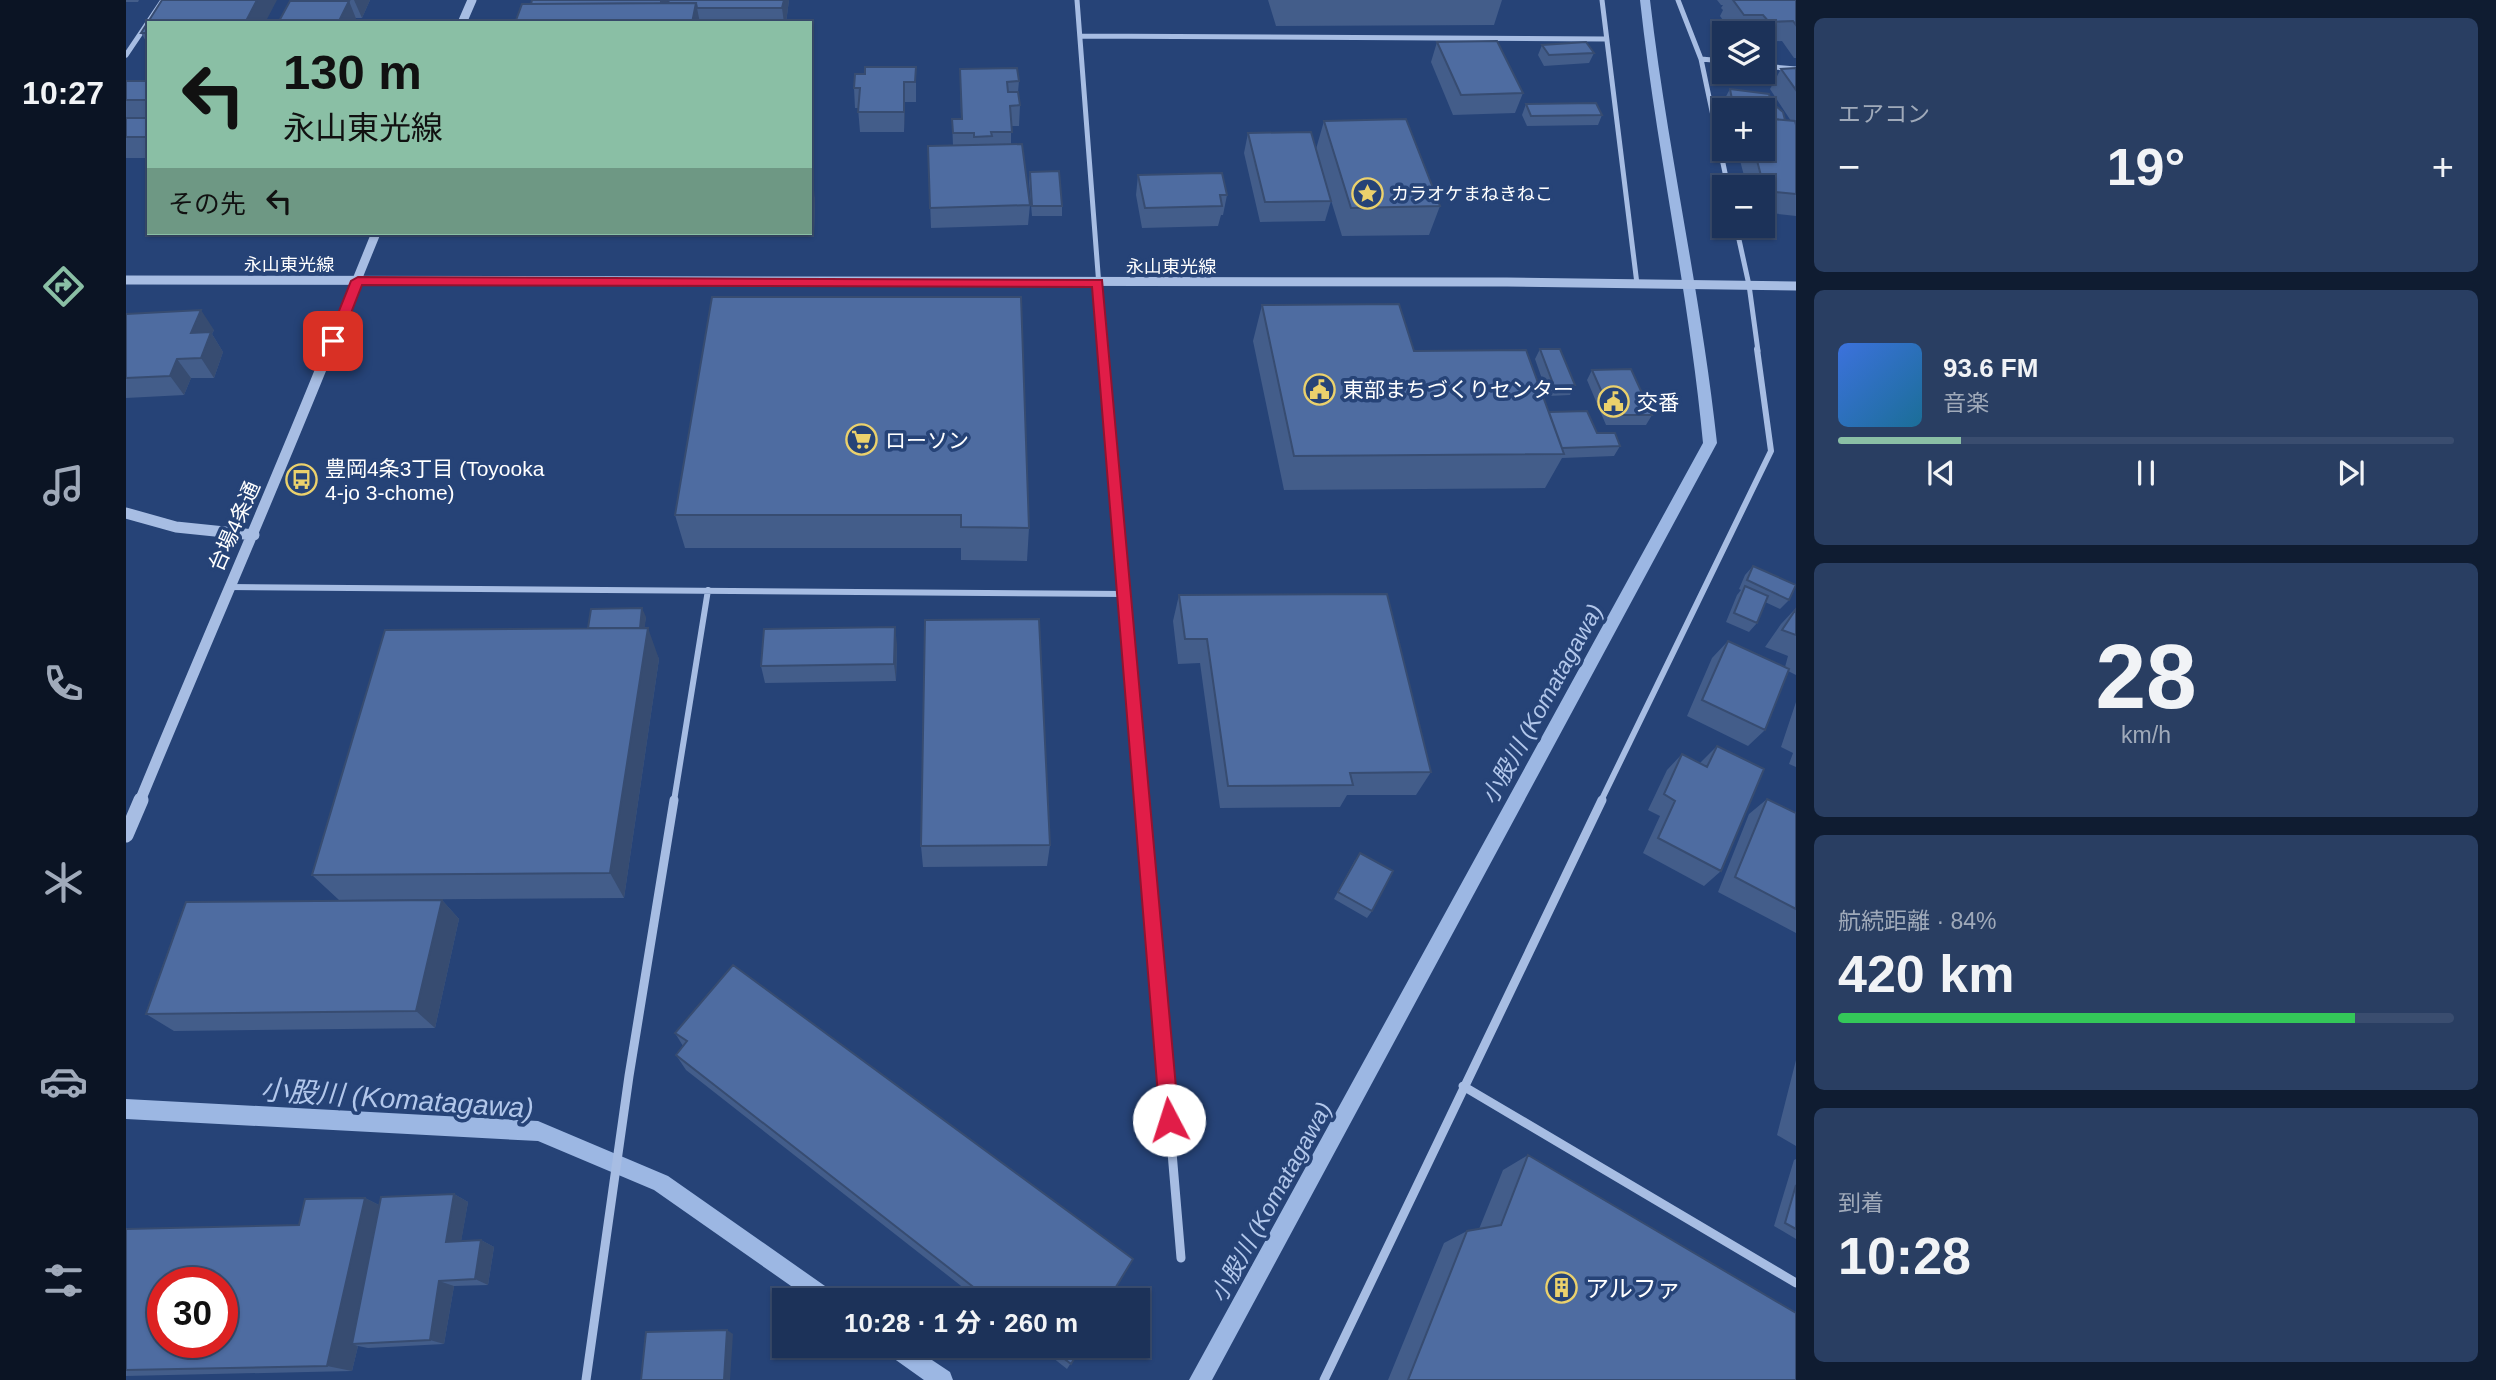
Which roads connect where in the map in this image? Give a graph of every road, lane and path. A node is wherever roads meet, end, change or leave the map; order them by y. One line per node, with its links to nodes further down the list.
1 (163, 0): 6 (street)
2 (472, 0): 7 (street)
3 (1077, 0): 9 (street)
4 (1602, 0): 10 (street)
5 (1678, 0): 12 (street)
6 (149, 21)
7 (463, 21)
8 (147, 24): 11 (street)
9 (1080, 36): 10 (street); 21 (street)
10 (1606, 39): 22 (street)
11 (126, 55)
12 (1701, 59): 13 (street); 16 (street)
13 (1712, 60)
14 (1775, 67): 15 (street)
15 (1796, 69)
16 (1725, 175)
17 (375, 235): 20 (street, 台場4条通)
18 (1739, 238): 24 (street)
19 (126, 280): 20 (street, 永山東光線)
20 (358, 281): 21 (street, 永山東光線); 27 (street, 台場4条通)
21 (1098, 283): 22 (street, 永山東光線); 30 (street)
22 (1637, 284): 23 (street, 永山東光線)
23 (1664, 284): 24 (street, 永山東光線)
24 (1749, 285): 25 (street, 永山東光線); 32 (street)
25 (1796, 286)
26 (126, 513): 27 (street)
27 (254, 535): 28 (street, 台場4条通)
28 (228, 587): 29 (street); 31 (street, 台場4条通)
29 (708, 590): 30 (street); 35 (street)
30 (1125, 594): 33 (street)
31 (126, 835)
32 (1463, 1086): 34 (street); 36 (street)
33 (1181, 1258)
34 (1796, 1283)
35 (586, 1380)
36 (1324, 1380)

